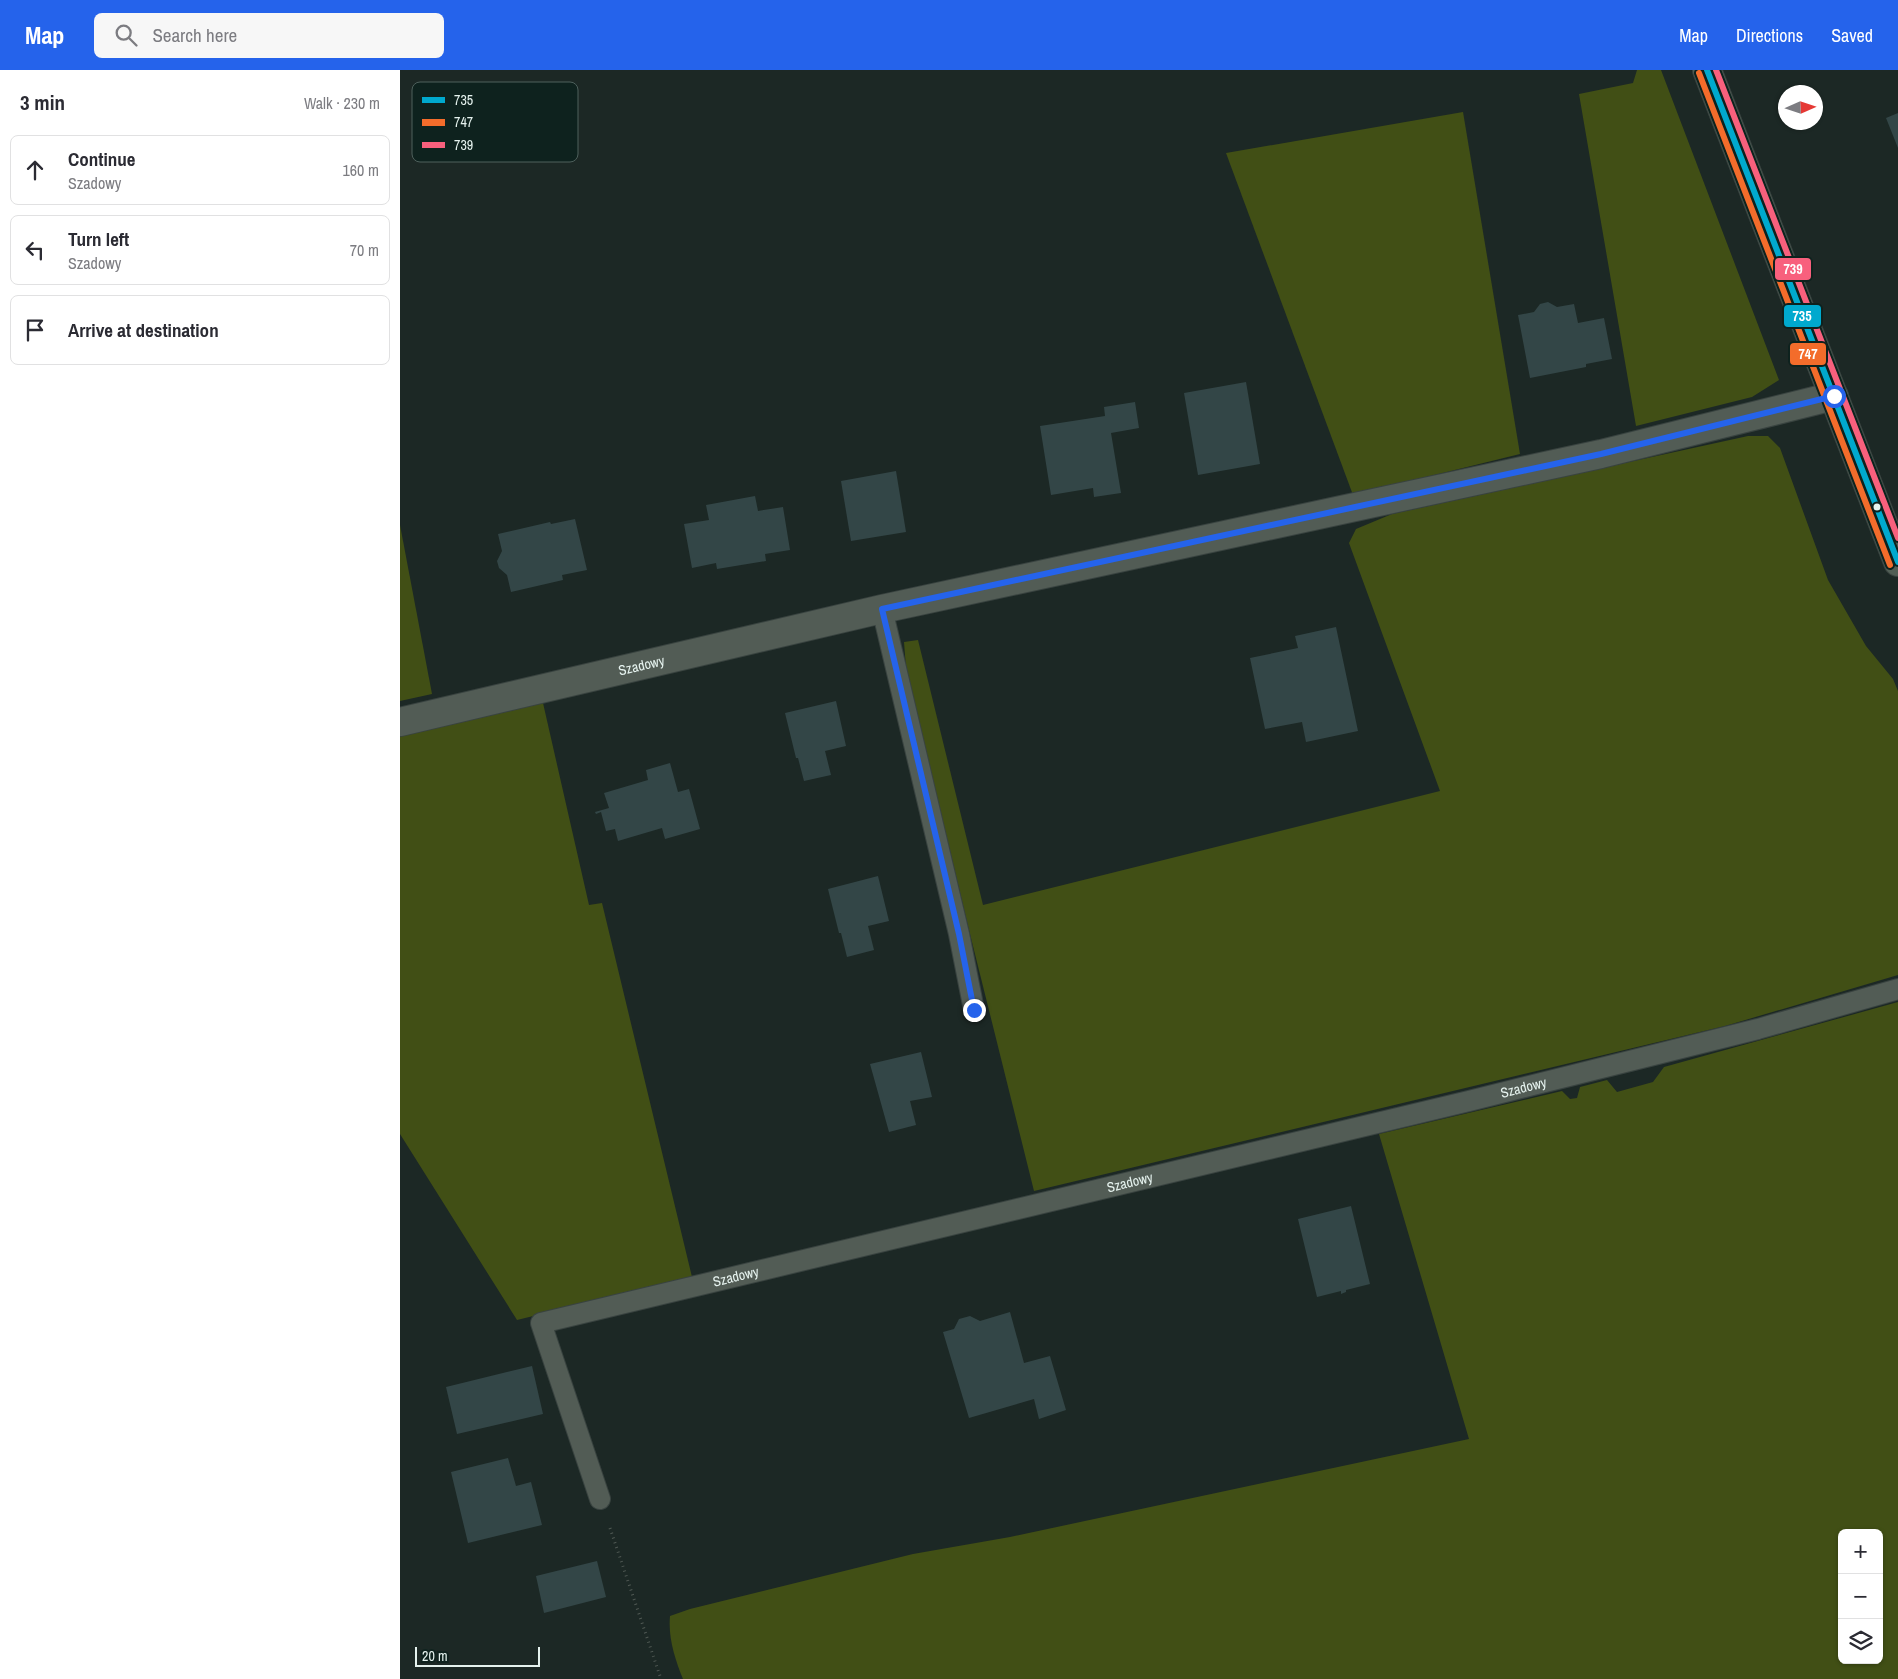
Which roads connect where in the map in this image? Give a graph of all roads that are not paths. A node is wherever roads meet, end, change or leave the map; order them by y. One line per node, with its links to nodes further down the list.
1 (1708, 70): 2 (main road)
2 (1834, 396): 3 (main road); 4 (street, Szadowy)
3 (1898, 562)
4 (882, 609): 5 (street, Szadowy); 7 (lane)
5 (400, 722)
6 (1898, 989): 8 (lane, Szadowy)
7 (974, 1010)
8 (600, 1499)

